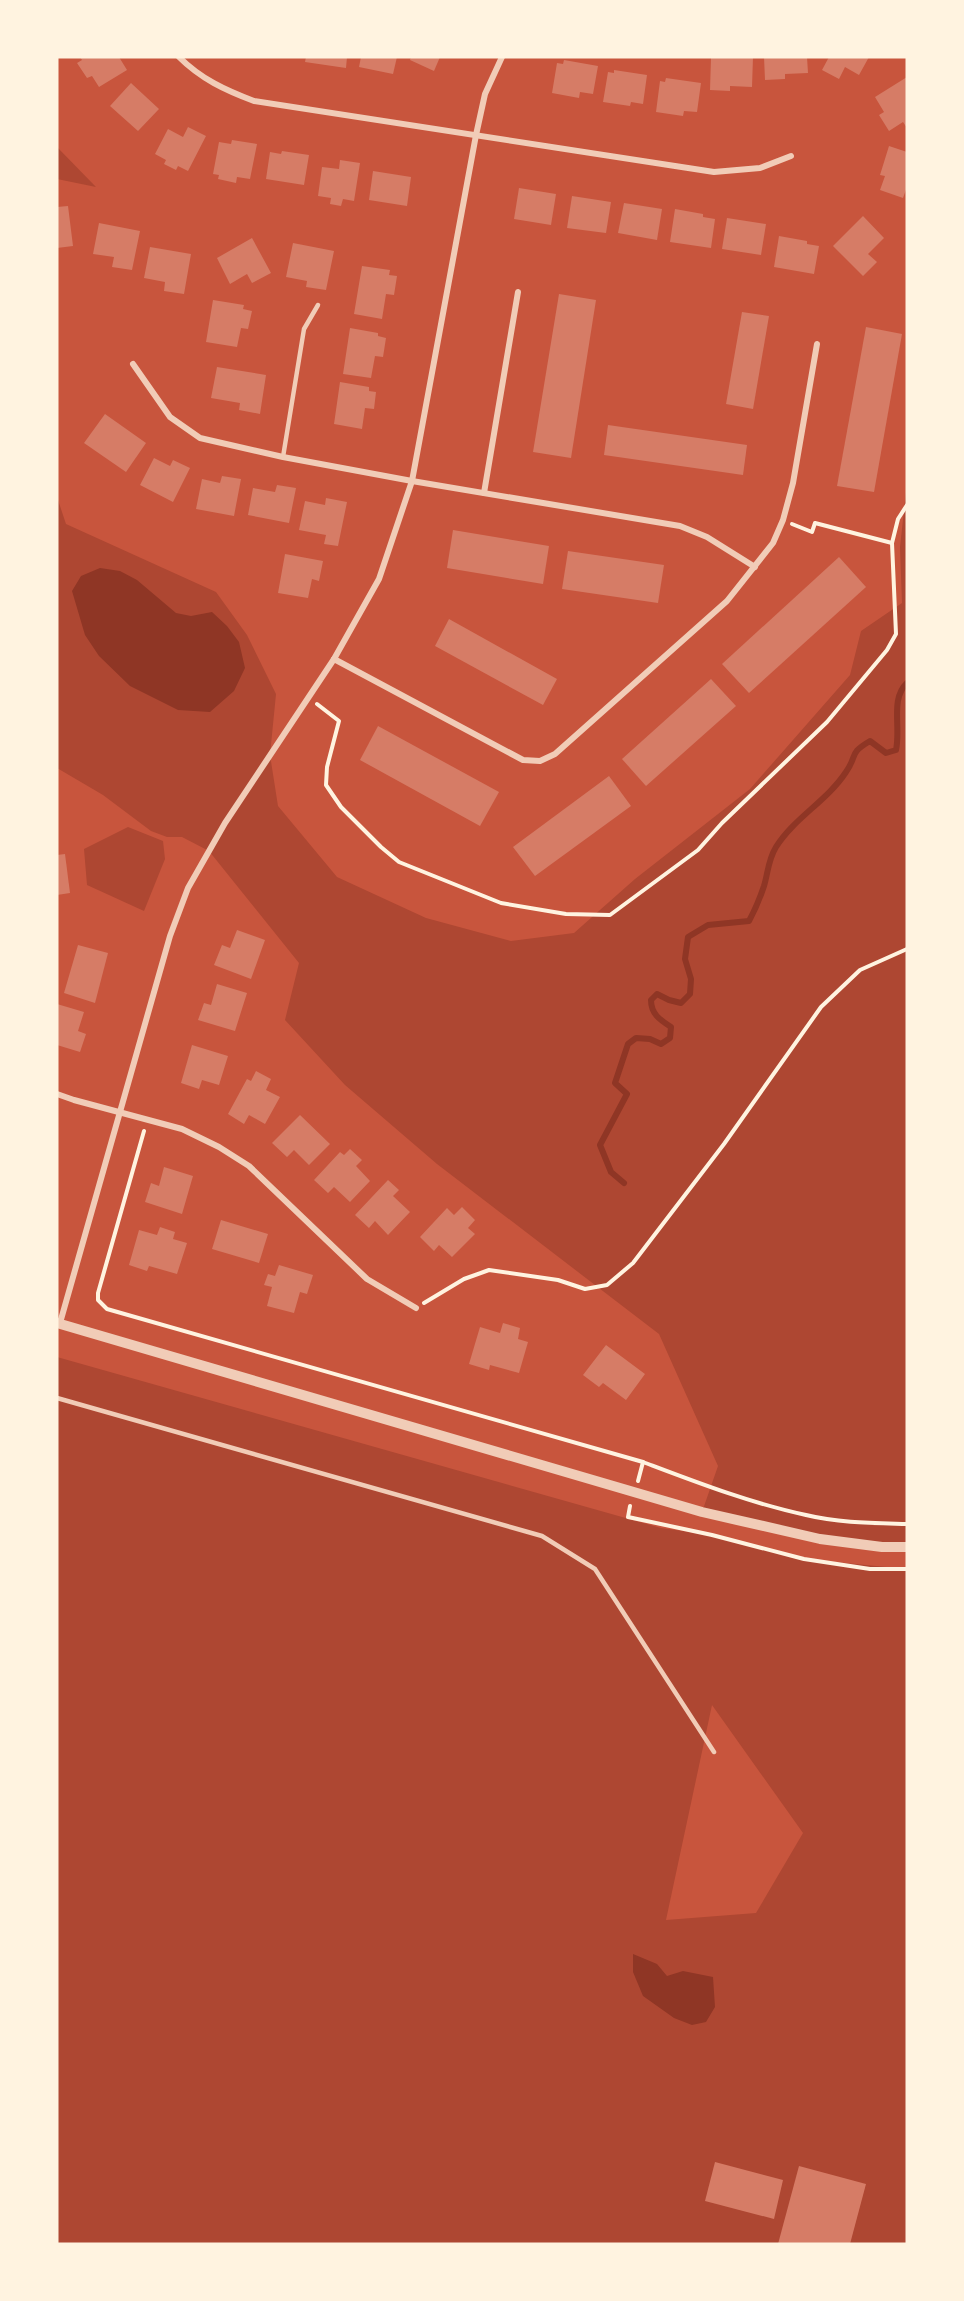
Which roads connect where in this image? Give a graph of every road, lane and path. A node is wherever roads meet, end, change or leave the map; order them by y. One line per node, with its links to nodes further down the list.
1 (179, 57): 3 (street)
2 (502, 57): 3 (street)
3 (476, 135): 4 (street); 10 (street)
4 (791, 156)
5 (518, 292): 11 (street)
6 (318, 305): 9 (lane)
7 (817, 344): 13 (street)
8 (133, 364): 9 (street)
9 (283, 457): 10 (street)
10 (412, 481): 11 (street); 16 (street)
11 (484, 493): 15 (street)
12 (907, 505): 14 (path)
13 (783, 520): 14 (path); 15 (street)
14 (892, 543): 17 (path)
15 (755, 567): 16 (street)
16 (334, 659): 17 (street)
17 (308, 698): 20 (street)
18 (907, 949): 22 (path)
19 (57, 1094): 20 (street)
20 (120, 1112): 21 (street); 23 (street)
21 (147, 1120): 22 (street); 25 (path)
22 (416, 1308)
23 (58, 1323): 26 (street)
24 (57, 1398): 27 (lane)
25 (907, 1524)
26 (907, 1547)
27 (714, 1752)

